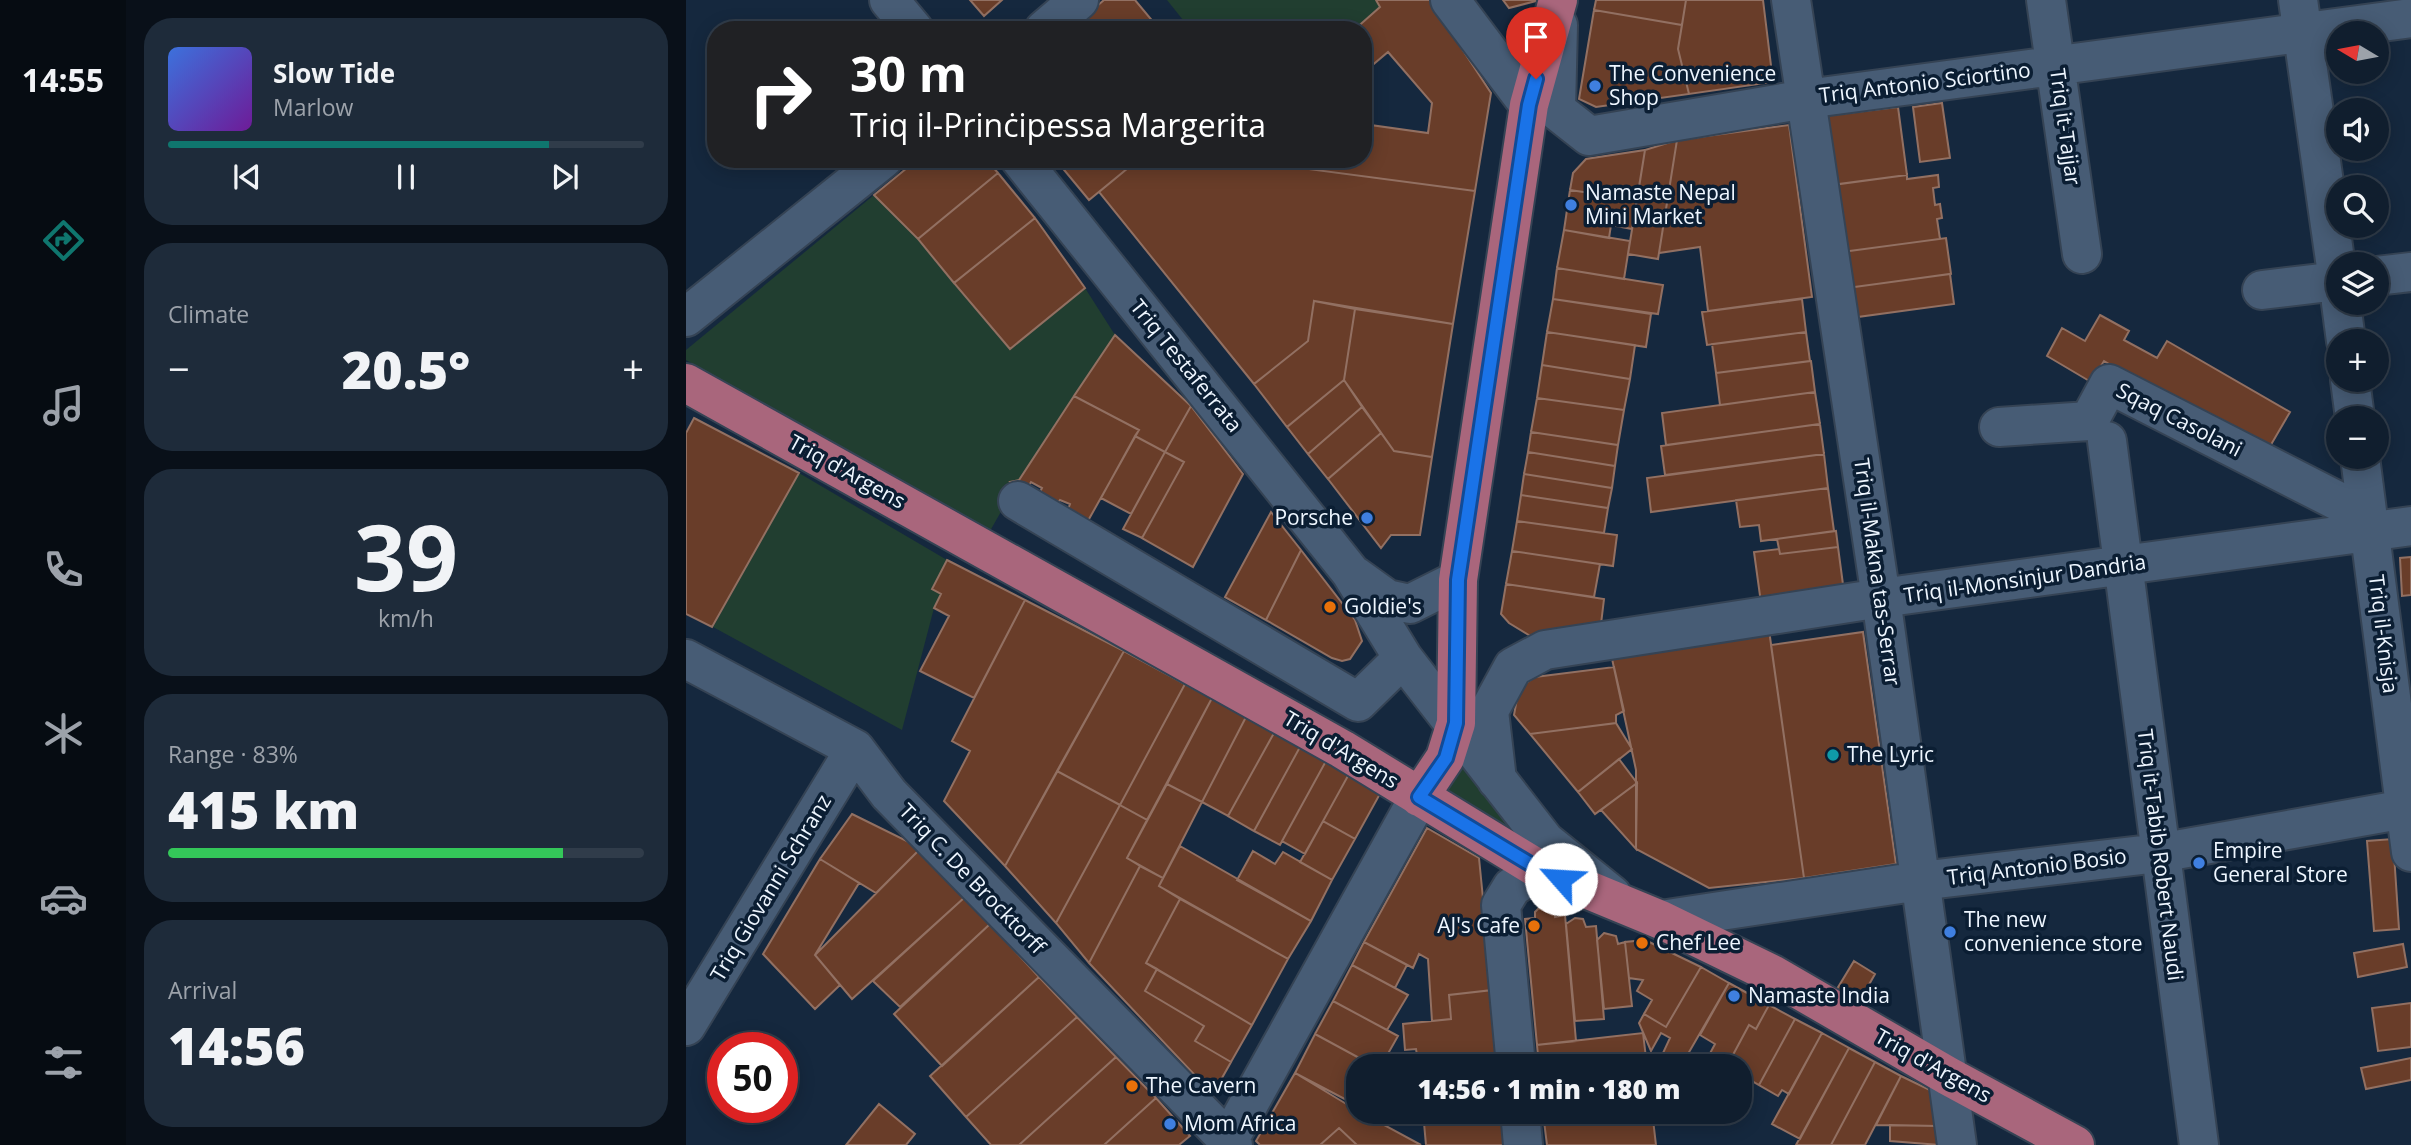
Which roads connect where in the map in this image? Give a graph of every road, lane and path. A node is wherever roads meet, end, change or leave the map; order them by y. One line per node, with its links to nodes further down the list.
1 (889, 0): 9 (street)
2 (1079, 0): 10 (street)
3 (1450, 0): 13 (street)
4 (1791, 0): 12 (street, Triq il-Makna tas-Serrar)
5 (2046, 0): 11 (street, Triq it-Tajjar)
6 (1558, 1): 12 (street, Triq Antonio Sciortino); 13 (main road)
7 (2301, 16): 8 (street, Triq Antonio Sciortino); 11 (street, Triq Antonio Sciortino); 16 (street)
8 (2411, 18)
9 (906, 21)
10 (1054, 21)
11 (2056, 67): 12 (street, Triq Antonio Sciortino); 17 (street, Triq it-Tajjar)
12 (1806, 99): 33 (street, Triq il-Makna tas-Serrar)
13 (1529, 105): 32 (main road)
14 (872, 168): 22 (street)
15 (1027, 168): 31 (street, Triq Testaferrata)
16 (2334, 252)
17 (2082, 254)
18 (2411, 272): 19 (street)
19 (2389, 275)
20 (2326, 282): 21 (street)
21 (2262, 290)
22 (686, 317)
23 (686, 383): 39 (main road, Triq d'Argens)
24 (1998, 427): 28 (street, Sqaq Casolani)
25 (2107, 441): 30 (street, Triq it-Tabib Robert Naudi)
26 (2362, 469): 28 (street, Triq il-Knisja)
27 (1018, 501): 34 (street)
28 (2369, 524): 29 (street, Triq il-Monsinjur Dandria); 30 (street, Triq il-Monsinjur Dandria); 40 (street, Triq il-Knisja)
29 (2411, 526)
30 (2123, 566): 33 (street, Triq il-Monsinjur Dandria); 42 (street, Triq it-Tabib Robert Naudi)
31 (1351, 573): 32 (street, Triq Testaferrata); 34 (street, Triq Testaferrata)
32 (1458, 580): 36 (main road)
33 (1881, 598): 38 (street, Triq il-Monsinjur Dandria); 44 (street, Triq il-Makna tas-Serrar)
34 (1403, 658): 36 (street, Triq Testaferrata)
35 (686, 659): 37 (street, Triq C. De Brocktorff)
36 (1456, 723): 38 (street, Triq Testaferrata); 39 (main road)
37 (855, 749): 47 (street, Triq Giovanni Schranz); 51 (street, Triq C. De Brocktorff)
38 (1497, 780): 45 (street, Triq Testaferrata)
39 (1419, 797): 43 (main road, Triq d'Argens); 51 (street)
40 (2408, 809): 41 (street, Triq il-Knisja); 42 (street, Triq Antonio Bosio)
41 (2411, 852)
42 (2159, 853): 44 (street, Triq Antonio Bosio); 55 (street, Triq it-Tabib Robert Naudi)
43 (1540, 870): 45 (main road, Triq d'Argens); 48 (street)
44 (1920, 881): 46 (street, Triq Antonio Bosio); 49 (street, Triq il-Makna tas-Serrar)
45 (1626, 907): 46 (main road, Triq d'Argens)
46 (1661, 920): 49 (main road, Triq d'Argens)
47 (690, 1013)
48 (1515, 1054)
49 (1948, 1076): 53 (street, Triq il-Makna tas-Serrar); 54 (main road, Triq d'Argens)
50 (1521, 1124): 52 (street)
51 (1229, 1144)
52 (1523, 1145)
53 (1957, 1145)
54 (2076, 1145)
55 (2199, 1145)

